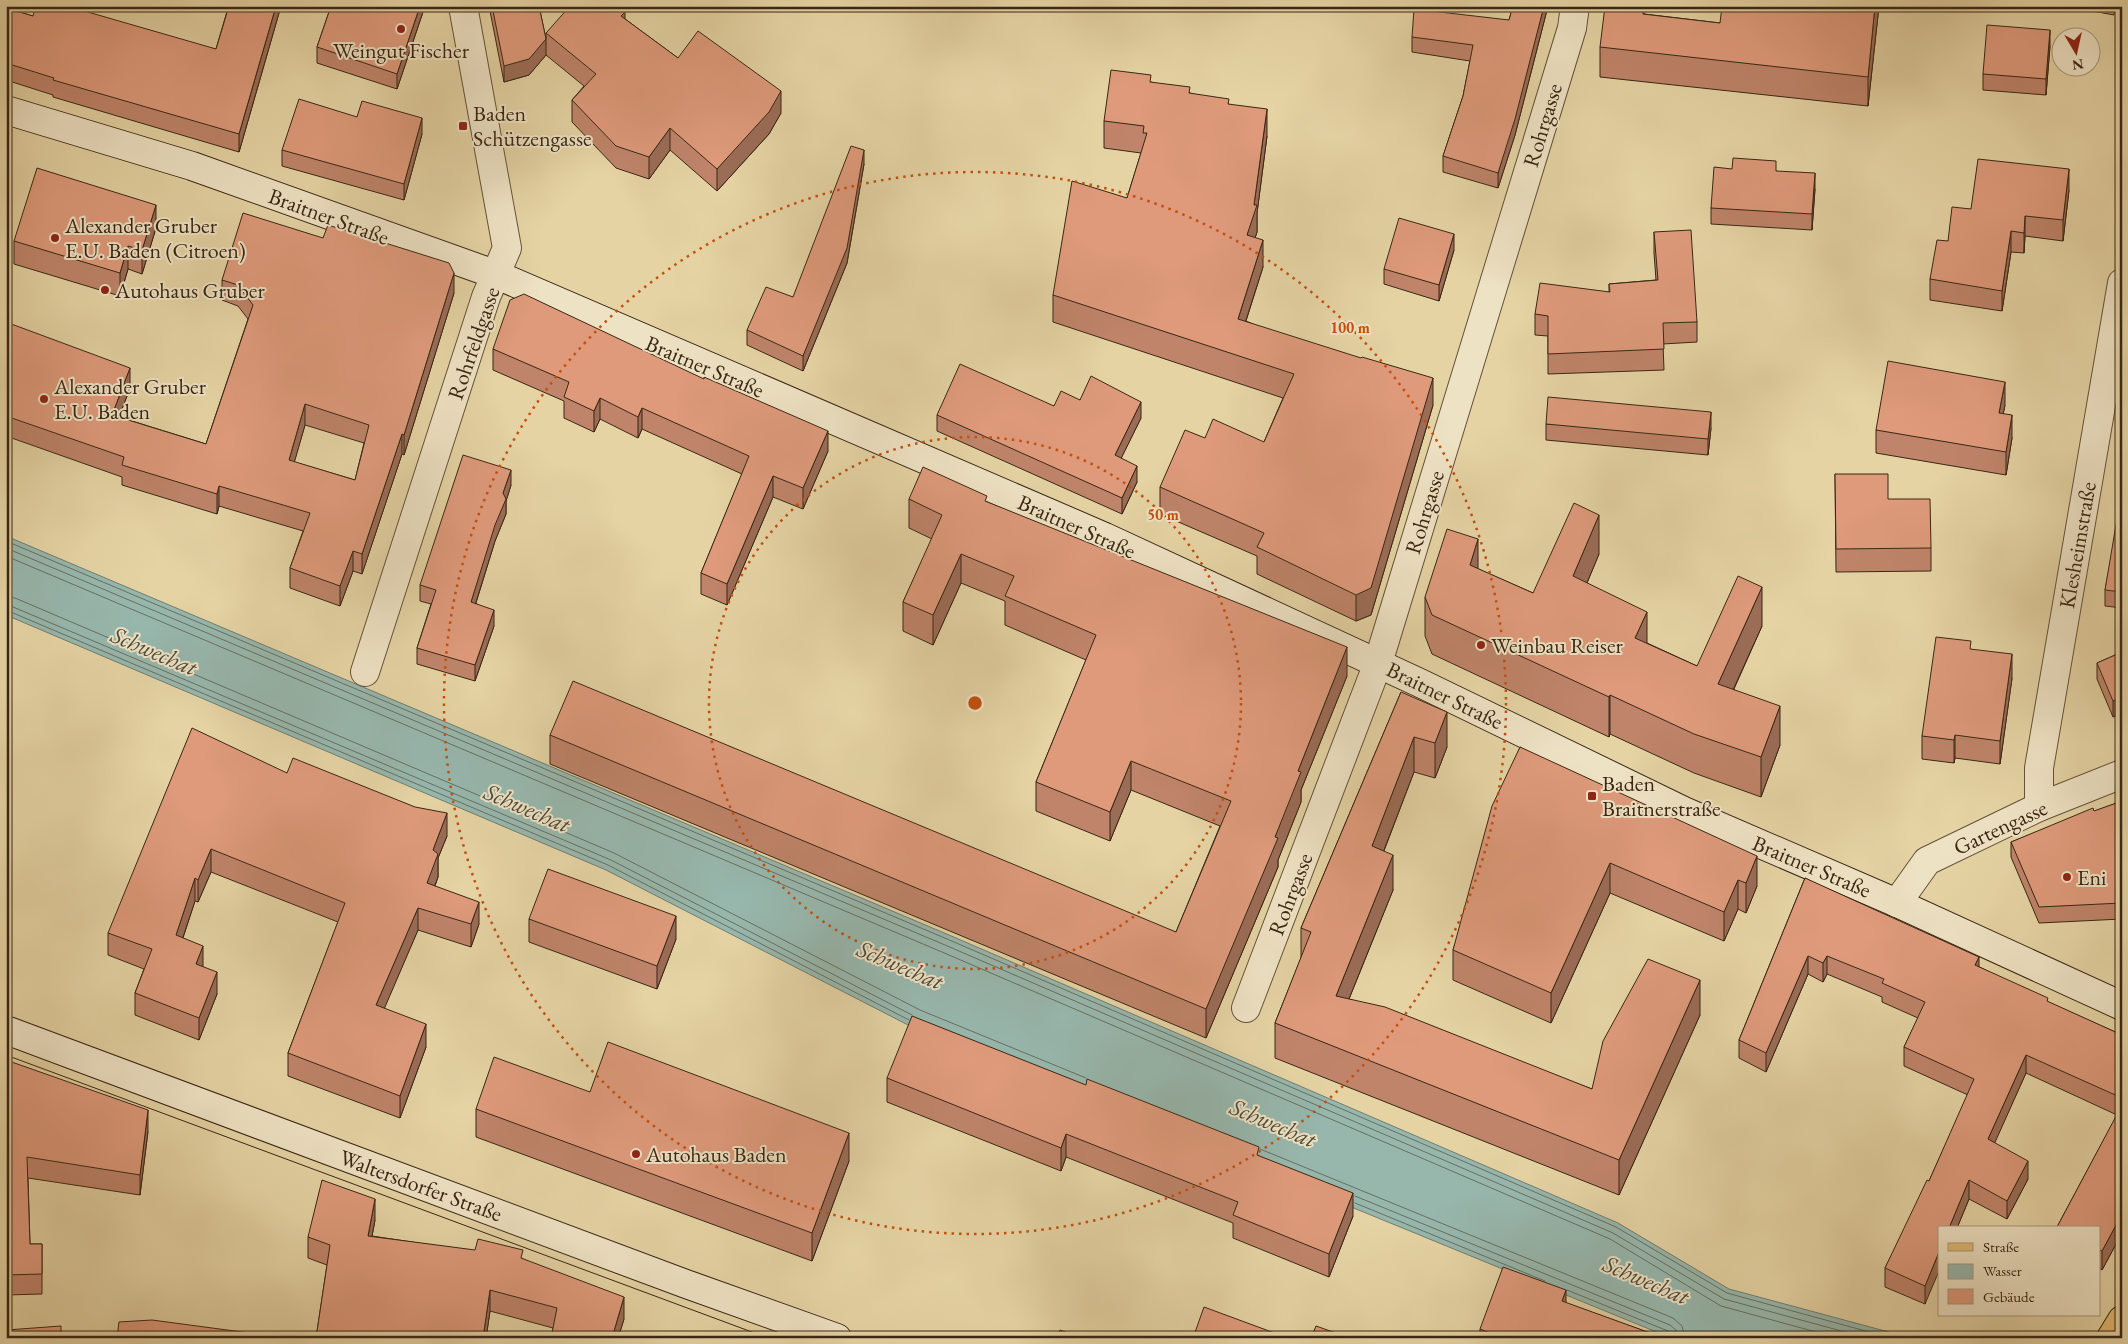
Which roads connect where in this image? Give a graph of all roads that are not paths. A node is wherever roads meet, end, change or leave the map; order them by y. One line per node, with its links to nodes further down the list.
1 (463, 6): 4 (street, Rohrfeldgasse)
2 (1575, 6): 6 (street, Rohrgasse)
3 (6, 110): 4 (street, Braitner Straße)
4 (497, 275): 6 (street, Braitner Straße); 7 (street, Rohrfeldgasse)
5 (2122, 283): 9 (street, Klesheimstraße)
6 (1378, 663): 10 (street, Braitner Straße); 12 (street, Rohrgasse)
7 (365, 672)
8 (2122, 774): 9 (street, Gartengasse)
9 (2039, 807): 10 (street, Gartengasse)
10 (1897, 903): 11 (street, Braitner Straße)
11 (2122, 1006)
12 (1246, 1008)
13 (6, 1030): 15 (street, Waltersdorfer Straße)
14 (2122, 1320): 16 (main road)
15 (837, 1338)
16 (2111, 1338)

